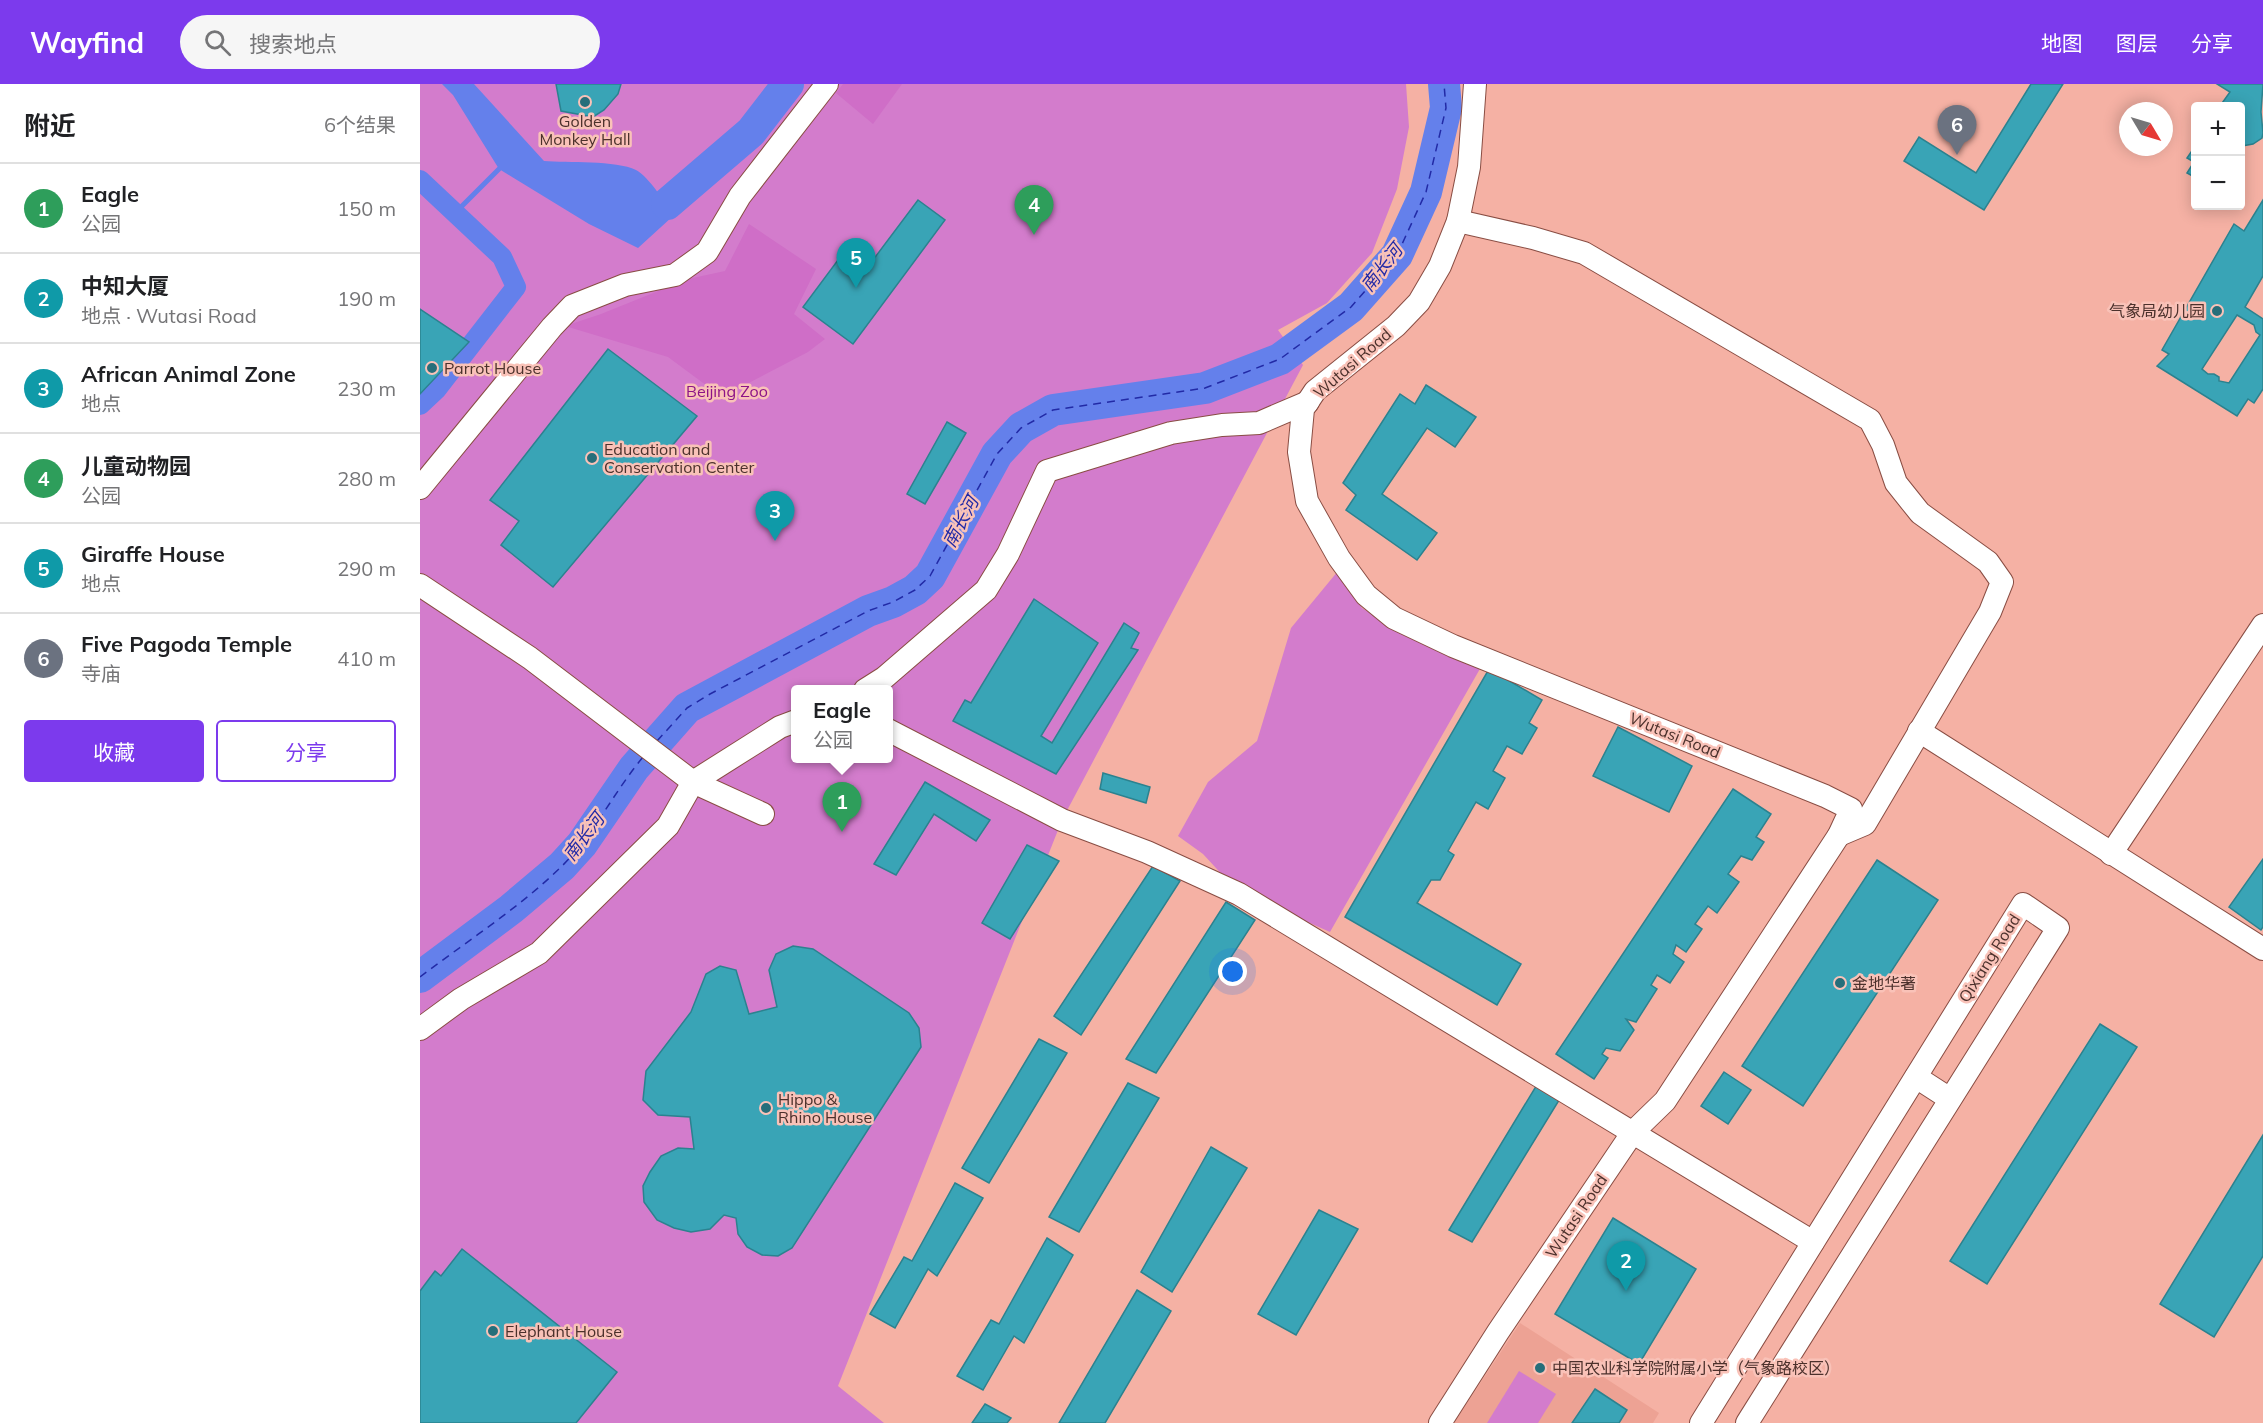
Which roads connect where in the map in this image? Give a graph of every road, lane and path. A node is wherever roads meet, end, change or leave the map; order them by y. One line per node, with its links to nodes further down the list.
1 (827, 84): 5 (street)
2 (1474, 84): 3 (street, Wutasi Road)
3 (1458, 221): 4 (street, Wutasi Road); 10 (street)
4 (1308, 402): 8 (street); 14 (street, Wutasi Road)
5 (420, 488)
6 (420, 585): 12 (street)
7 (2263, 625): 15 (street)
8 (872, 685)
9 (791, 723): 12 (street)
10 (1919, 731): 14 (street); 15 (street)
11 (893, 733): 20 (street)
12 (693, 782): 13 (street); 17 (street)
13 (763, 814)
14 (1839, 835): 20 (street, Wutasi Road)
15 (2111, 854): 16 (street)
16 (2263, 949)
17 (420, 1029)
18 (1916, 1077): 19 (street); 19 (street, Qixiang Road); 21 (street, Qixiang Road)
19 (1950, 1099): 24 (street, Qixiang Road)
20 (1633, 1132): 21 (street); 22 (street, Wutasi Road)
21 (1813, 1242): 23 (street, Qixiang Road)
22 (1440, 1423)
23 (1701, 1423)
24 (1747, 1423)

